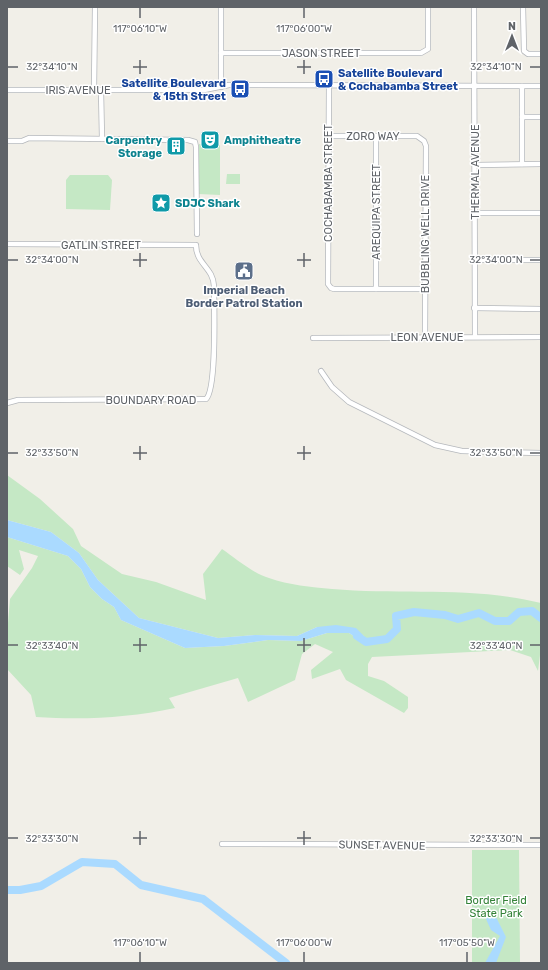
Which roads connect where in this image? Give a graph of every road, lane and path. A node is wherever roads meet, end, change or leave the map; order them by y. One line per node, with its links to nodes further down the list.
1 (95, 7): 14 (street)
2 (221, 7): 6 (street)
3 (428, 7): 6 (street, JASON STREET)
4 (474, 7): 9 (street, THERMAL AVENUE)
5 (523, 7): 7 (street)
6 (221, 53): 12 (street)
7 (541, 54)
8 (329, 85): 9 (street, IRIS AVENUE); 12 (street, IRIS AVENUE); 18 (street, COCHABAMBA STREET)
9 (474, 86): 10 (street, IRIS AVENUE); 25 (street, THERMAL AVENUE)
10 (522, 86): 11 (street, IRIS AVENUE); 16 (street)
11 (541, 86)
12 (220, 87): 15 (street, IRIS AVENUE)
13 (7, 90): 14 (street, IRIS AVENUE)
14 (94, 90): 15 (street, IRIS AVENUE)
15 (101, 90): 21 (street)
16 (522, 117): 17 (street); 23 (street)
17 (541, 117)
18 (328, 136): 19 (street, ZORO WAY); 33 (street, COCHABAMBA STREET)
19 (376, 136): 20 (street, ZORO WAY); 33 (street, AREQUIPA STREET)
20 (418, 136): 34 (street, BUBBLING WELL DRIVE)
21 (102, 139): 22 (street); 28 (street)
22 (7, 141)
23 (522, 164): 24 (street); 25 (street)
24 (541, 164)
25 (476, 165): 26 (street, THERMAL AVENUE)
26 (475, 213): 27 (street); 31 (street, THERMAL AVENUE)
27 (541, 213)
28 (196, 234)
29 (7, 244): 30 (street, GATLIN STREET)
30 (196, 245): 42 (street, BOUNDARY ROAD)
31 (475, 260): 32 (street); 35 (street, THERMAL AVENUE)
32 (541, 260)
33 (376, 289): 34 (street)
34 (425, 289): 37 (street, BUBBLING WELL DRIVE)
35 (474, 308): 36 (street); 38 (street, THERMAL AVENUE)
36 (541, 309)
37 (425, 336): 38 (street, LEON AVENUE); 40 (street, LEON AVENUE)
38 (475, 336): 39 (street, LEON AVENUE)
39 (541, 337)
40 (313, 338)
41 (321, 371): 43 (street)
42 (7, 402)
43 (541, 453)
44 (222, 844): 45 (street, SUNSET AVENUE)
45 (541, 845)

